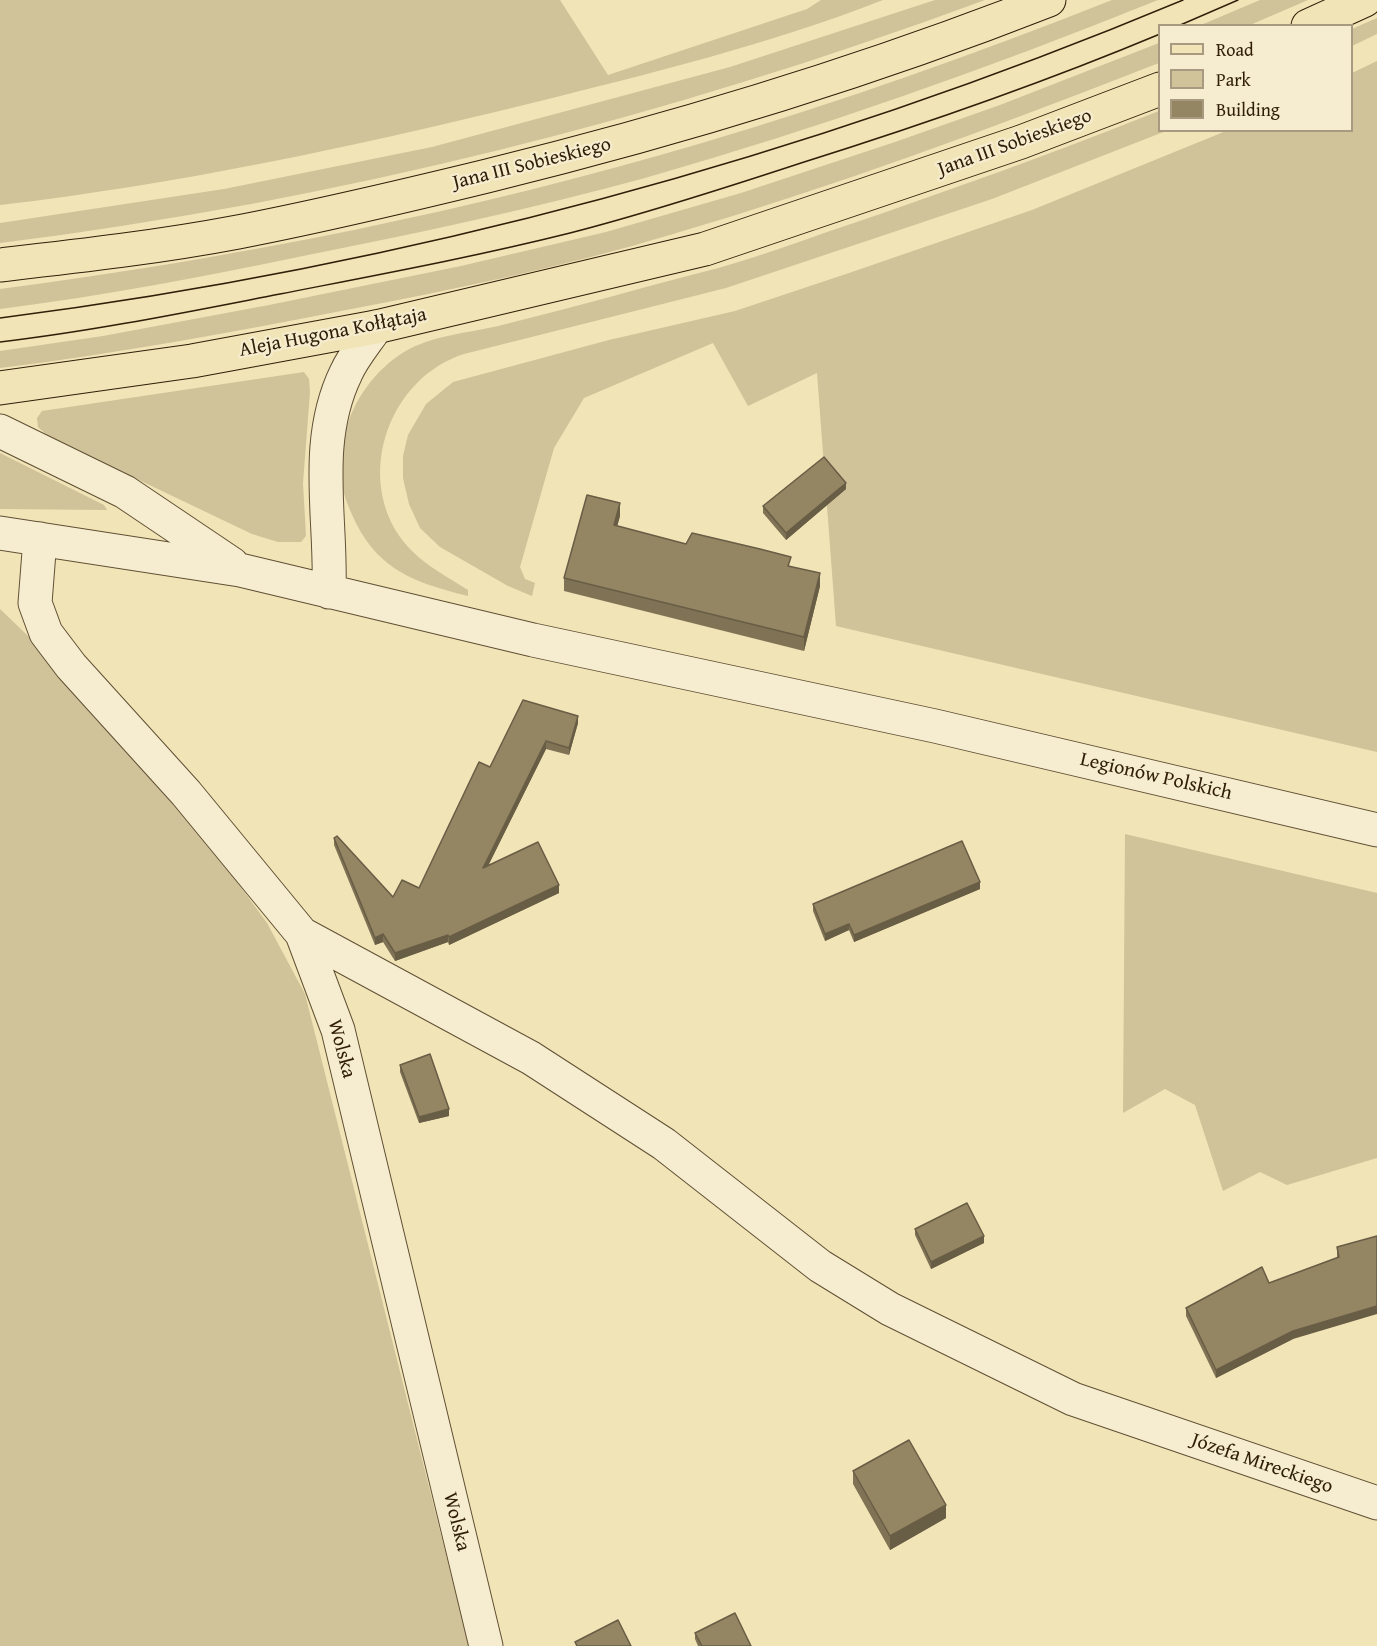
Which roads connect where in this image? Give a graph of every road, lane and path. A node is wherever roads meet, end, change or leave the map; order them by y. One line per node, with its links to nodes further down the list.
1 (1049, 0): 6 (main road, Jana III Sobieskiego)
2 (1365, 0): 3 (main road)
3 (1312, 24)
4 (1158, 90): 5 (main road, Jana III Sobieskiego)
5 (663, 259): 7 (main road, Aleja Hugona Kołłątaja)
6 (0, 265)
7 (376, 327): 8 (main road, Aleja Hugona Kołłątaja); 13 (street)
8 (0, 388)
9 (0, 431): 12 (street)
10 (0, 533): 11 (street, Legionów Polskich)
11 (40, 539): 12 (street, Legionów Polskich); 15 (street, Wolska)
12 (240, 570): 13 (street, Legionów Polskich)
13 (329, 592): 14 (street, Legionów Polskich)
14 (1377, 830)
15 (302, 934): 16 (street, Józefa Mireckiego); 17 (street, Wolska)
16 (1377, 1503)
17 (486, 1646)

